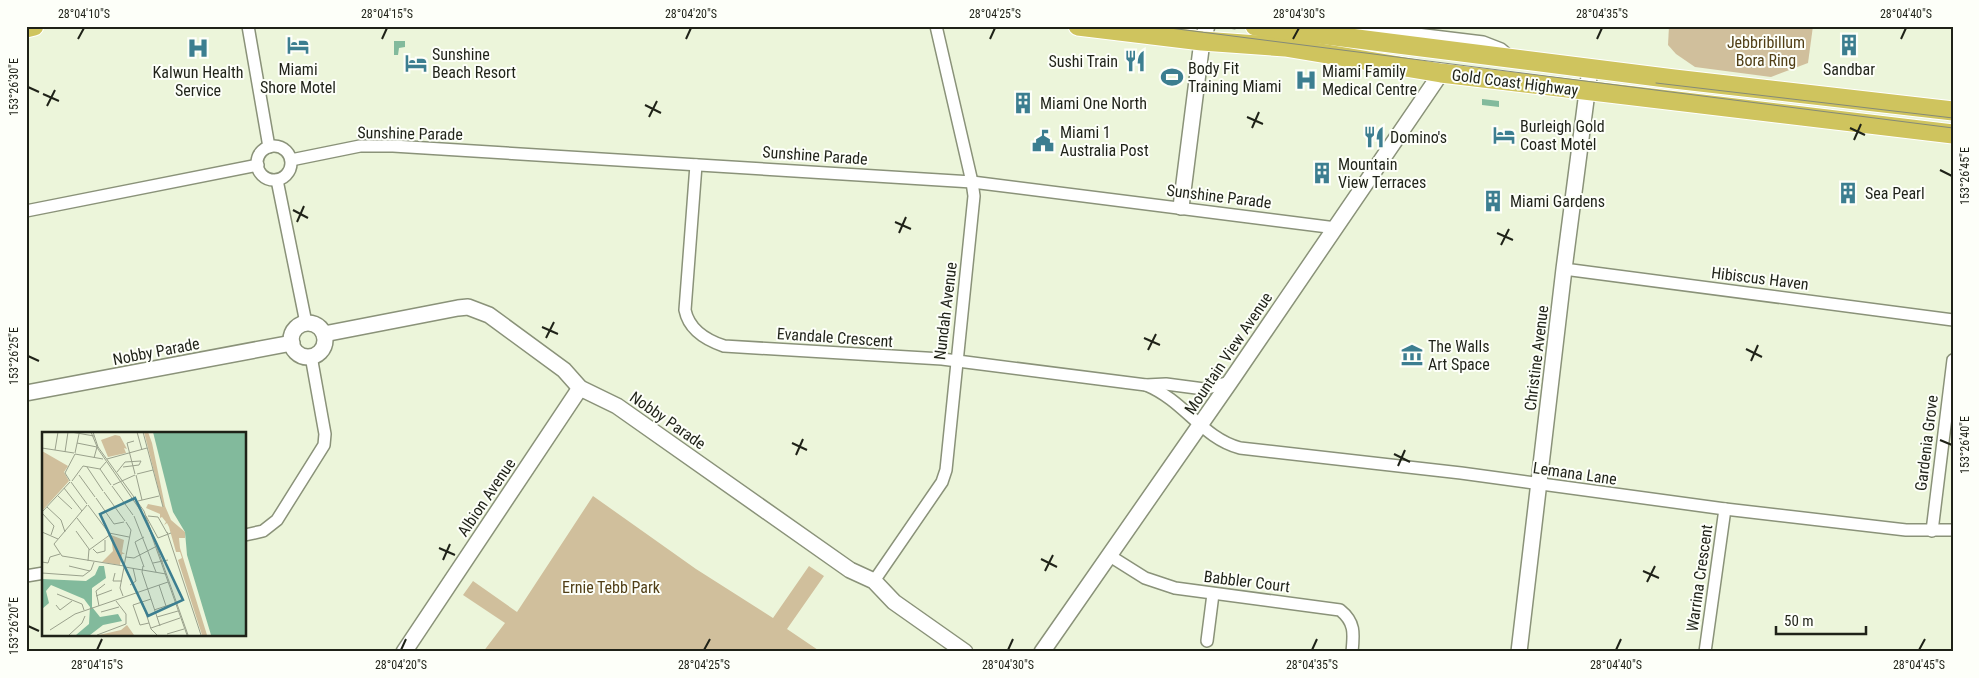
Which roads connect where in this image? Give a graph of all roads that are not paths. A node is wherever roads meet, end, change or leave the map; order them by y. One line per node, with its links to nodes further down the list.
1 (34, 26): 7 (highway)
2 (248, 26): 15 (street)
3 (936, 26): 20 (street, Nundah Avenue)
4 (1078, 26): 8 (highway, Gold Coast Highway)
5 (1351, 26): 9 (street, Gold Coast Highway)
6 (1269, 27): 9 (highway, Gold Coast Highway)
7 (26, 28)
8 (1207, 31): 11 (highway, Gold Coast Highway); 21 (street)
9 (1514, 59): 10 (highway, Gold Coast Highway)
10 (1590, 69): 12 (street, Christine Avenue); 13 (highway, Gold Coast Highway)
11 (1441, 73): 12 (highway, Gold Coast Highway); 23 (street, Mountain View Avenue)
12 (1587, 91): 14 (highway, Gold Coast Highway); 24 (street, Christine Avenue)
13 (1953, 111)
14 (1953, 134)
15 (269, 147): 16 (street); 17 (street)
16 (291, 160): 18 (street, Sunshine Parade); 19 (street)
17 (258, 165): 19 (street); 22 (street)
18 (696, 165): 20 (street, Sunshine Parade); 31 (street, Evandale Crescent)
19 (277, 180): 26 (street)
20 (972, 182): 21 (street, Sunshine Parade); 31 (street, Nundah Avenue)
21 (1181, 207): 23 (street, Sunshine Parade)
22 (26, 211)
23 (1336, 228): 32 (street, Mountain View Avenue)
24 (1564, 269): 25 (street, Hibiscus Haven); 37 (street, Christine Avenue)
25 (1953, 320)
26 (306, 323): 27 (street); 28 (street)
27 (324, 334): 29 (street); 34 (street, Nobby Parade)
28 (292, 343): 29 (street); 35 (street, Nobby Parade)
29 (311, 356): 41 (street)
30 (1953, 360): 40 (street, Gardenia Grove)
31 (956, 361): 33 (street, Evandale Crescent); 45 (street, Nundah Avenue)
32 (1230, 382): 33 (street, Evandale Crescent); 36 (street, Mountain View Avenue)
33 (1146, 385): 36 (street, Evandale Crescent)
34 (580, 388): 45 (street, Nobby Parade); 48 (street, Albion Avenue)
35 (26, 393)
36 (1201, 424): 37 (street, Lemana Lane); 42 (street, Mountain View Avenue)
37 (1539, 485): 38 (street, Lemana Lane); 52 (street, Christine Avenue)
38 (1725, 509): 40 (street, Lemana Lane); 53 (street, Warrina Crescent)
39 (1953, 530): 40 (street, Lemana Lane)
40 (1932, 531)
41 (246, 535)
42 (1110, 556): 46 (street, Babbler Court); 50 (street, Mountain View Avenue)
43 (42, 573): 44 (street)
44 (26, 576)
45 (874, 581): 49 (street, Nobby Parade)
46 (1213, 594): 47 (street); 51 (street, Babbler Court)
47 (1206, 641)
48 (404, 652)
49 (965, 652)
50 (1042, 652)
51 (1352, 652)
52 (1519, 652)
53 (1705, 652)

